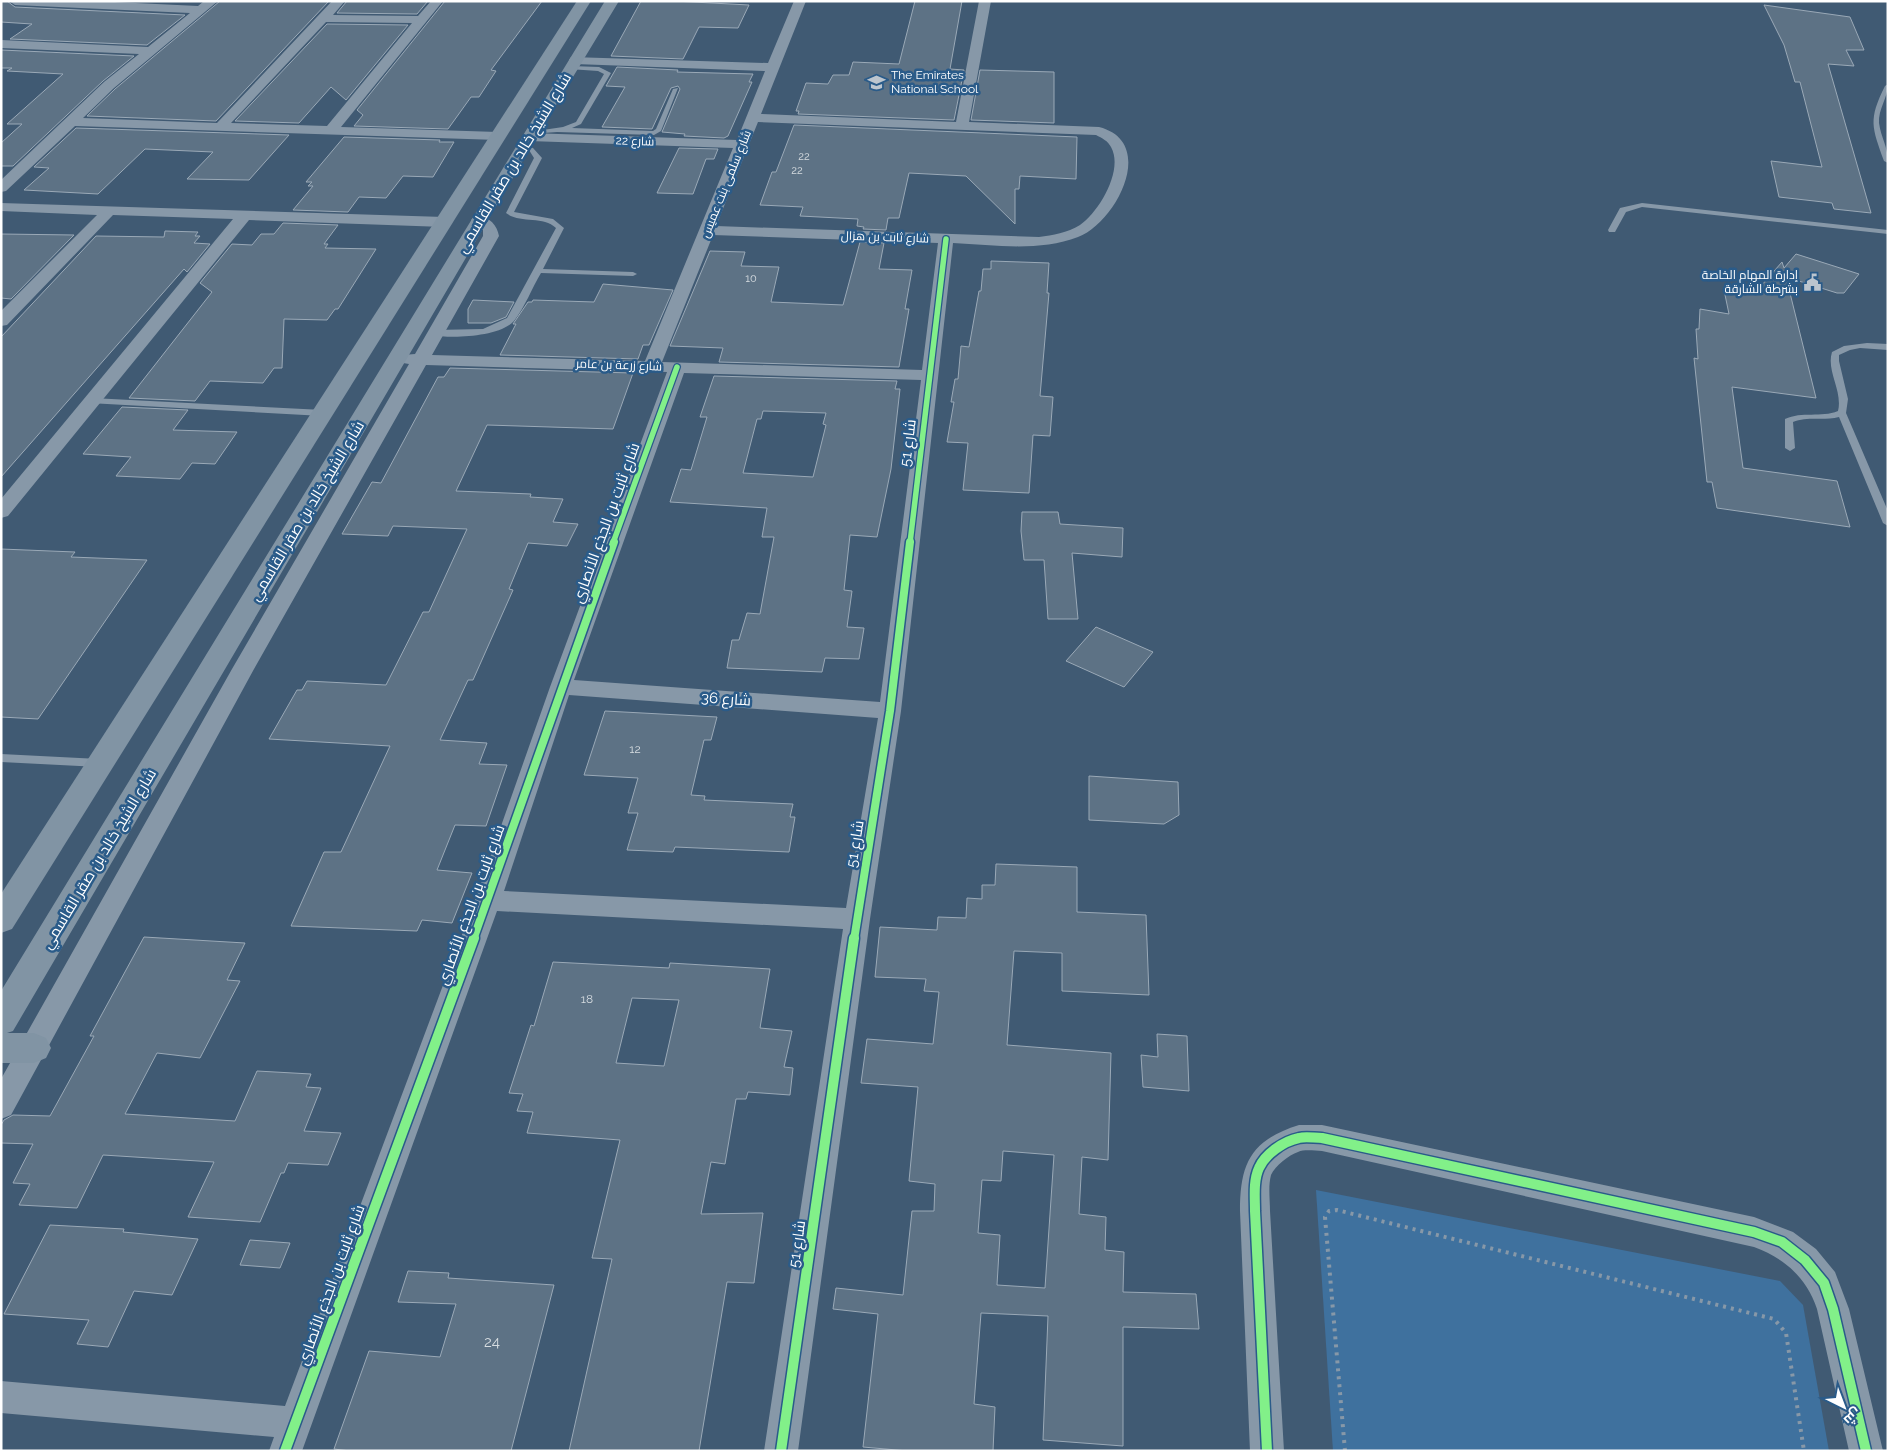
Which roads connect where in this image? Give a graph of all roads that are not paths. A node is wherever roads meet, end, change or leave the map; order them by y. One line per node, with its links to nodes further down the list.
1 (15, 1): 9 (street)
2 (212, 1): 9 (street)
3 (339, 1): 10 (street)
4 (438, 1): 11 (street)
5 (584, 1): 24 (main road, شارع الشيخ خالد بن صقر القاسمي)
6 (612, 1): 14 (main road, شارع الشيخ خالد بن صقر القاسمي)
7 (800, 1): 15 (street, شارع سلمى بنت عميس)
8 (985, 1): 20 (street)
9 (201, 10): 13 (street)
10 (323, 18): 11 (street); 21 (street)
11 (422, 20): 22 (street)
12 (1, 44): 13 (street)
13 (150, 51): 19 (street)
14 (573, 64): 15 (street); 23 (lane); 25 (main road, شارع الشيخ خالد بن صقر القاسمي)
15 (774, 66): 18 (street, شارع سلمى بنت عميس)
16 (1888, 86): 27 (lane)
17 (676, 89): 23 (lane)
18 (753, 118): 20 (street); 26 (street, شارع سلمى بنت عميس)
19 (72, 122): 21 (street); 28 (street)
20 (962, 125): 37 (street, شارع ثابت بن هزال)
21 (221, 126): 22 (street)
22 (331, 130): 24 (street)
23 (557, 130): 25 (lane)
24 (498, 136): 33 (main road, شارع الشيخ خالد بن صقر القاسمي)
25 (528, 139): 26 (street, شارع 22); 32 (main road, شارع الشيخ خالد بن صقر القاسمي); 38 (lane)
26 (742, 144): 34 (street, شارع سلمى بنت عميس)
27 (1888, 161)
28 (1, 188)
29 (1, 207): 30 (street)
30 (109, 210): 31 (street); 40 (street)
31 (245, 215): 33 (street); 48 (street)
32 (479, 220): 41 (street); 43 (main road, شارع الشيخ خالد بن صقر القاسمي)
33 (444, 222): 49 (main road, شارع الشيخ خالد بن صقر القاسمي)
34 (708, 230): 37 (street, شارع ثابت بن هزال); 45 (street, شارع سلمى بنت عميس)
35 (1612, 230): 36 (lane)
36 (1888, 232)
37 (946, 239): 47 (street, شارع 51)
38 (538, 271): 39 (lane); 41 (lane)
39 (633, 274)
40 (1, 321)
41 (435, 333): 44 (street)
42 (1888, 347): 50 (lane)
43 (398, 358): 44 (street, شارع زرعة بن عامر); 61 (main road, شارع الشيخ خالد بن صقر القاسمي)
44 (421, 359): 45 (street, شارع زرعة بن عامر); 63 (street)
45 (652, 366): 46 (street, شارع زرعة بن عامر)
46 (677, 367): 47 (street, شارع زرعة بن عامر); 54 (street, شارع ثابت بن الجذع الأنصاري)
47 (930, 376): 55 (street, شارع 51)
48 (92, 401): 49 (lane); 52 (street)
49 (323, 413): 57 (main road, شارع الشيخ خالد بن صقر القاسمي)
50 (1842, 413): 51 (lane); 53 (lane)
51 (1790, 448)
52 (5, 503)
53 (1888, 523)
54 (561, 687): 55 (street, شارع 36); 58 (street, شارع ثابت بن الجذع الأنصاري)
55 (890, 711): 59 (street, شارع 51)
56 (1, 758): 57 (lane)
57 (101, 764): 60 (main road, شارع الشيخ خالد بن صقر القاسمي)
58 (488, 900): 59 (street); 66 (street, شارع ثابت بن الجذع الأنصاري)
59 (857, 919): 67 (street, شارع 51)
60 (1, 920)
61 (1, 1021)
62 (1, 1048): 63 (main road)
63 (34, 1048): 64 (street)
64 (1, 1106)
65 (1, 1397): 66 (street)
66 (290, 1437)
67 (781, 1451)
68 (1267, 1451): 69 (street)
69 (1866, 1451)

